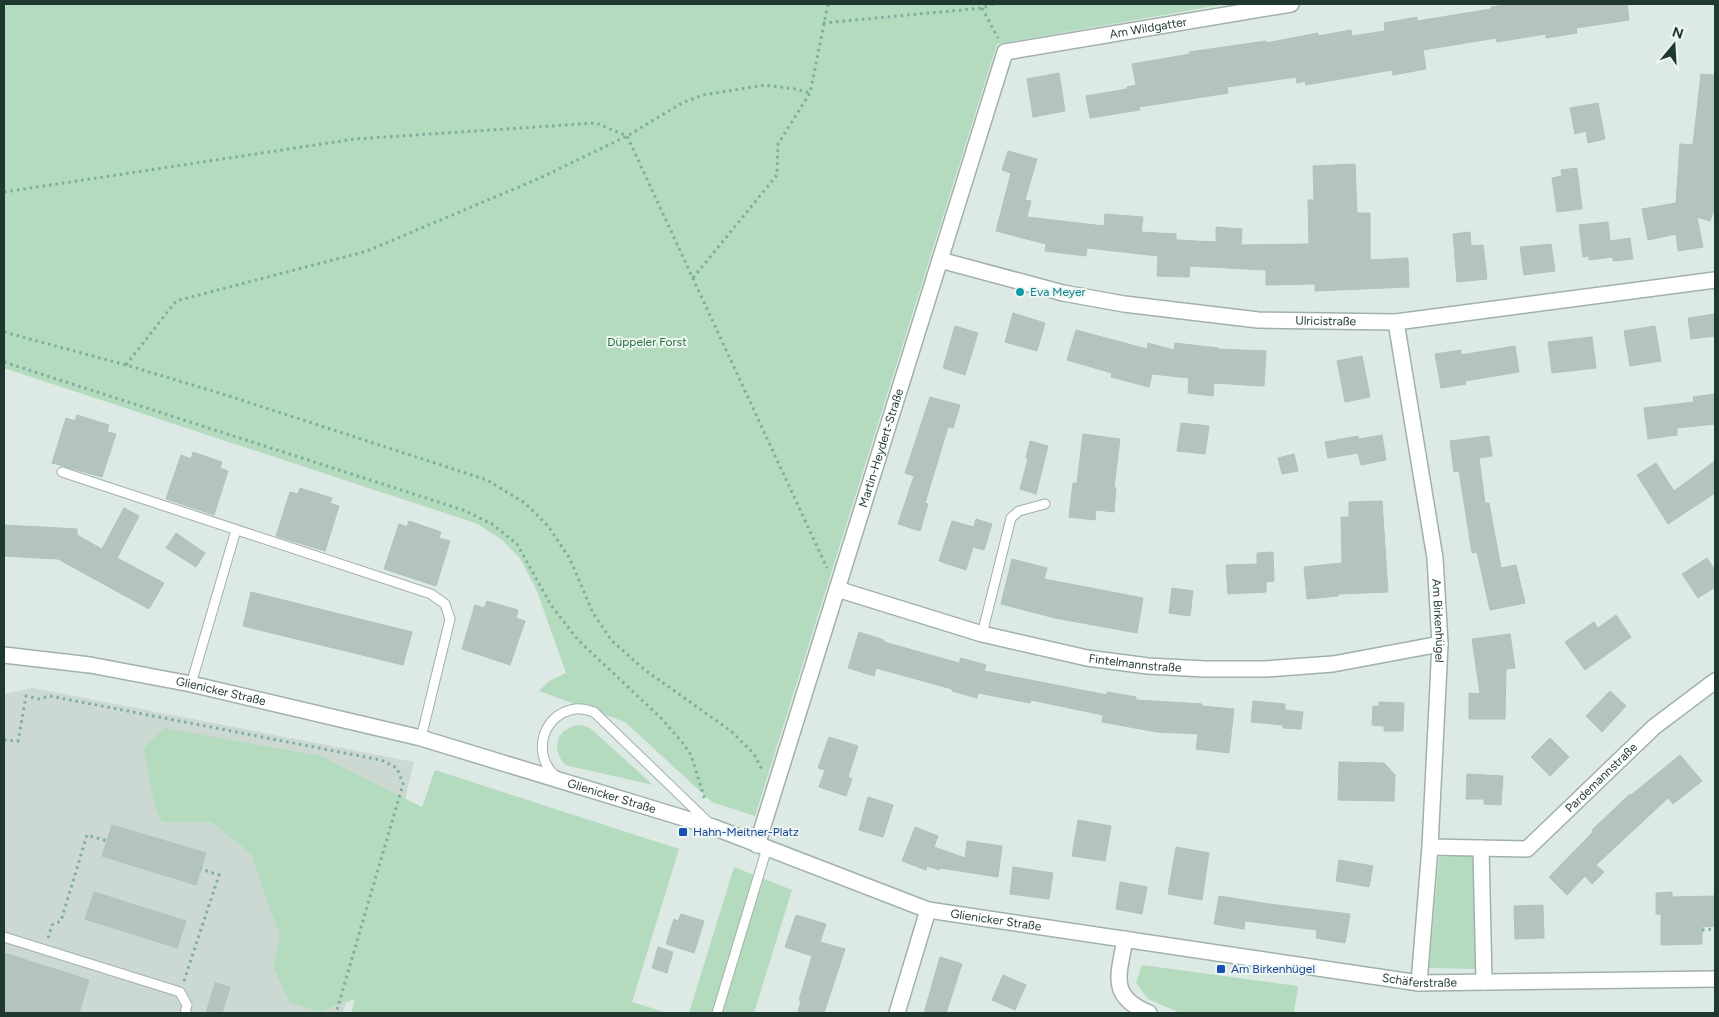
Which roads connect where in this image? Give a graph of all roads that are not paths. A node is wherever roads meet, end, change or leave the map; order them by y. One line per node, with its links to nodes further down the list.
1 (1291, 4): 2 (street, Am Wildgatter)
2 (1005, 52): 3 (street, Martin-Heydert-Straße)
3 (940, 260): 5 (street, Ulricistraße); 9 (street, Martin-Heydert-Straße)
4 (1715, 280): 5 (street, Ulricistraße)
5 (1396, 322): 11 (street, Am Birkenhügel)
6 (62, 472): 8 (lane)
7 (1045, 504): 10 (lane)
8 (236, 530): 14 (lane); 15 (lane)
9 (837, 589): 10 (street, Fintelmannstraße); 18 (street, Martin-Heydert-Straße)
10 (982, 634): 11 (street, Fintelmannstraße)
11 (1440, 644): 19 (street, Am Birkenhügel)
12 (4, 655): 14 (street, Glienicker Straße)
13 (1715, 682): 20 (street, Pardemannstraße)
14 (191, 684): 15 (street, Glienicker Straße)
15 (421, 738): 16 (street, Glienicker Straße)
16 (562, 780): 17 (street, Glienicker Straße); 17 (lane)
17 (713, 827): 18 (street, Glienicker Straße)
18 (762, 846): 21 (street, Glienicker Straße); 28 (lane)
19 (1430, 848): 20 (street, Pardemannstraße); 26 (street, Am Birkenhügel)
20 (1481, 848): 25 (street)
21 (928, 910): 23 (street, Glienicker Straße); 29 (street)
22 (4, 937): 27 (lane)
23 (1124, 939): 26 (street, Schäferstraße); 30 (street)
24 (1715, 979): 25 (street, Schäferstraße)
25 (1484, 982): 26 (street, Schäferstraße)
26 (1419, 983)
27 (185, 1013)
28 (716, 1013)
29 (897, 1013)
30 (1149, 1013)

